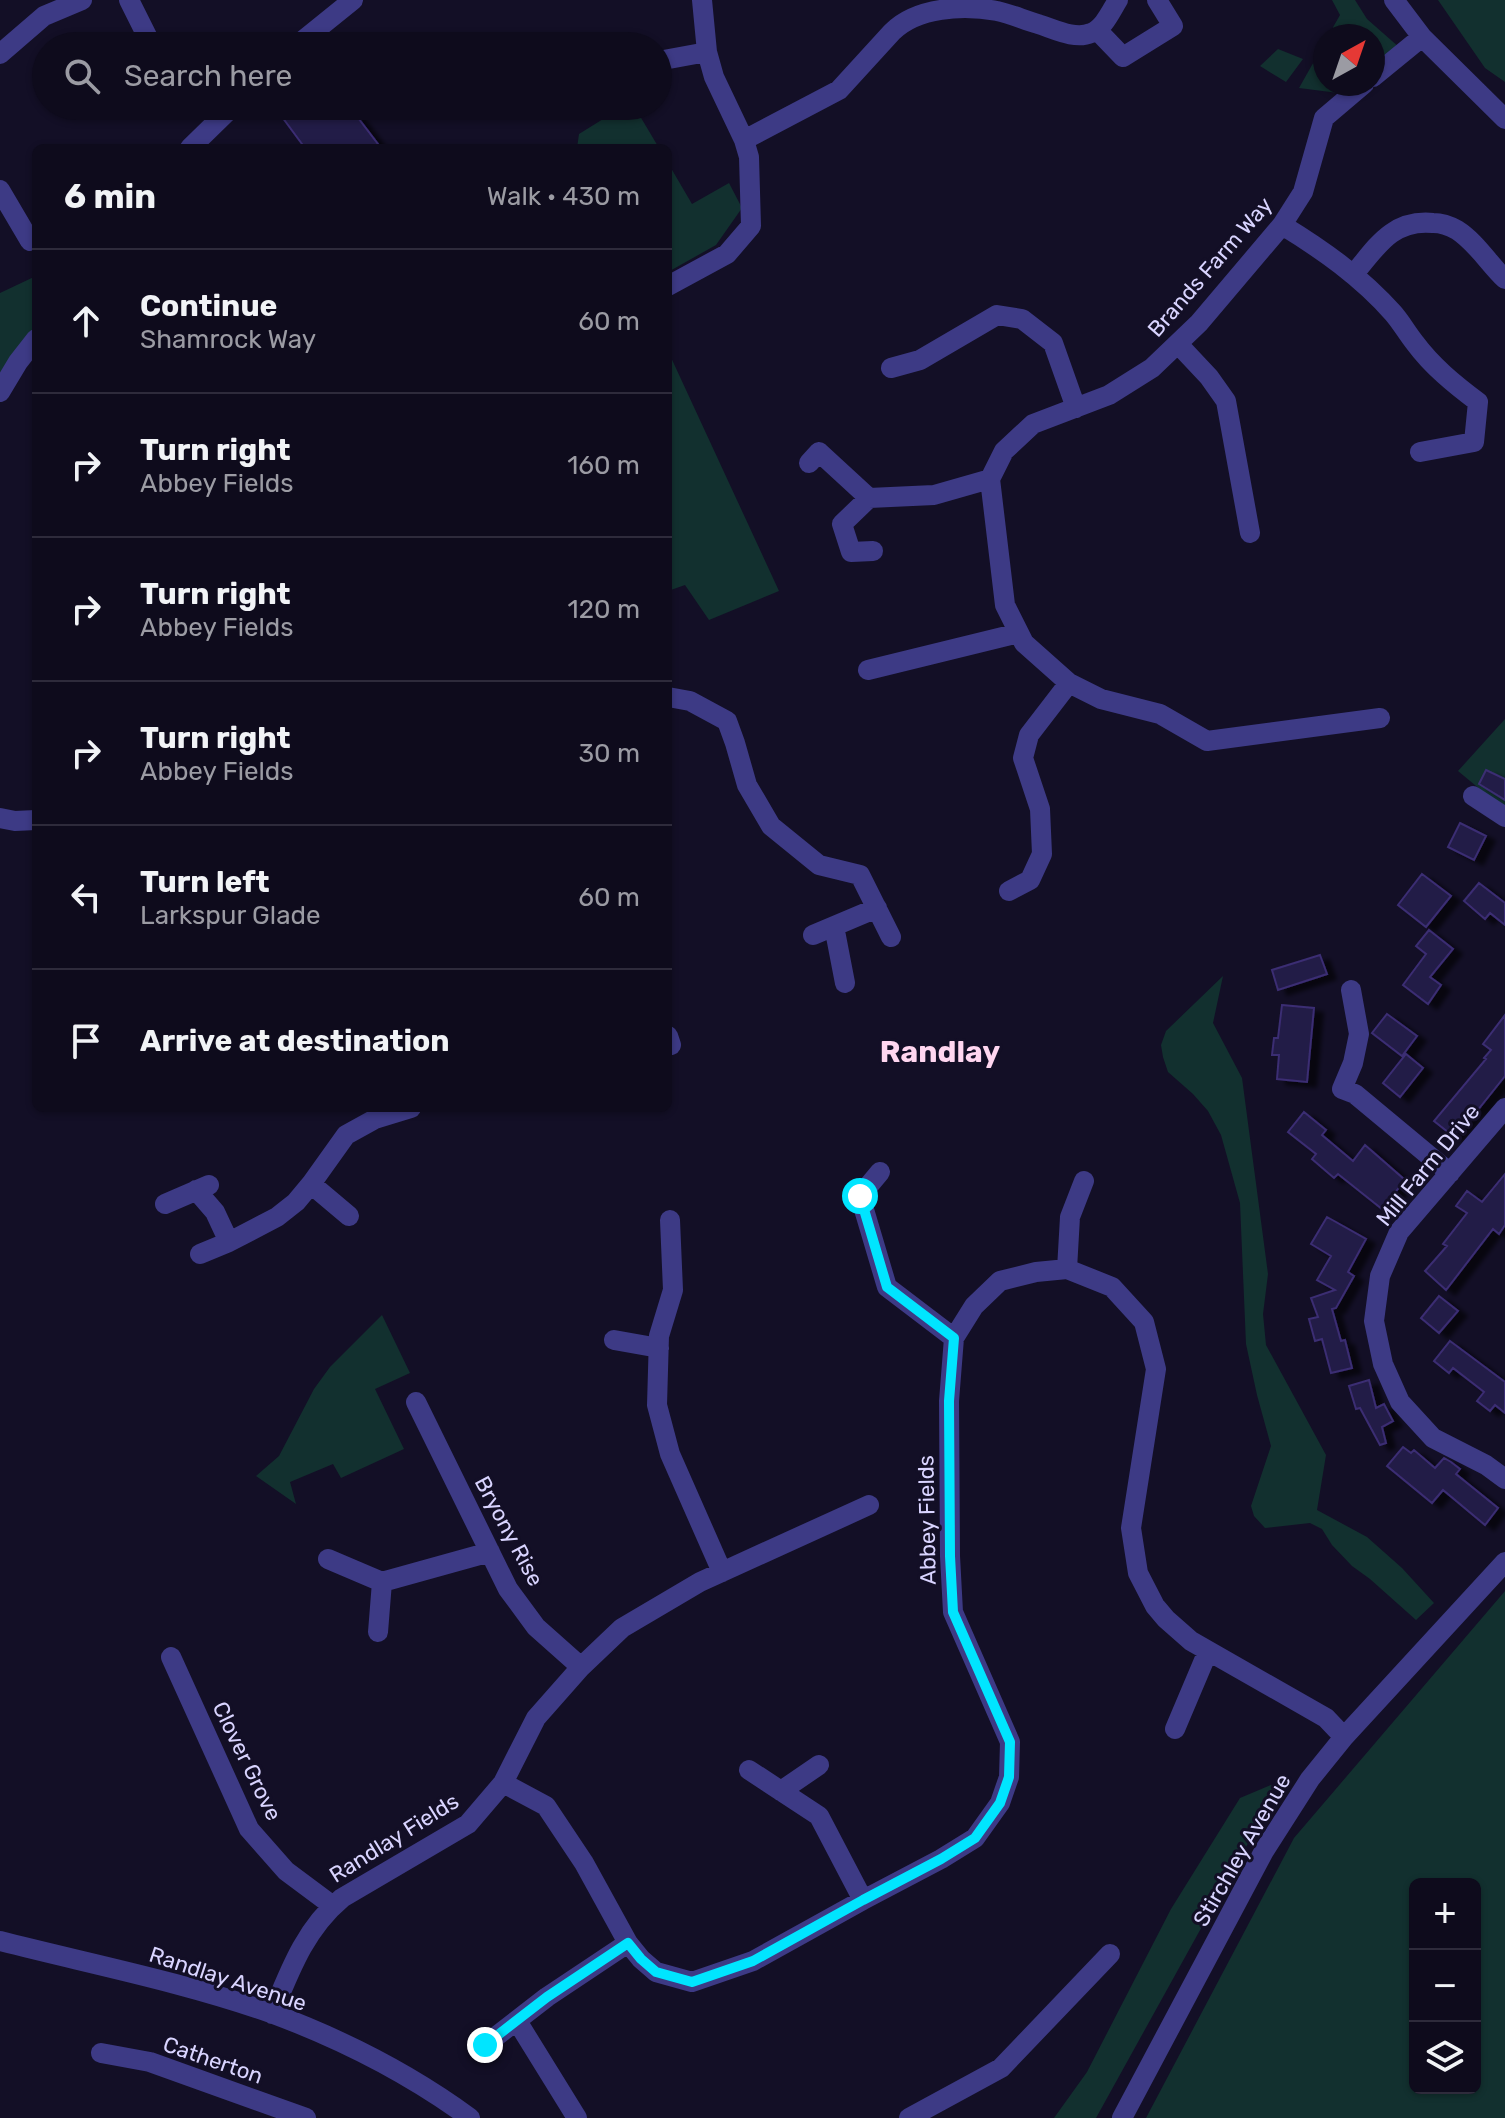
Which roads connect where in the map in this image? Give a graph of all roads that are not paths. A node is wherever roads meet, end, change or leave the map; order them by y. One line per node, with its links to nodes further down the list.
1 (82, 0): 12 (street)
2 (129, 0): 9 (street)
3 (353, 0): 10 (street)
4 (702, 0): 13 (street)
5 (1118, 0): 8 (street)
6 (1157, 0): 8 (street)
7 (1394, 0): 11 (street)
8 (1097, 30): 19 (street)
9 (145, 32)
10 (313, 32)
11 (1422, 37): 15 (street); 17 (street)
12 (1, 51)
13 (707, 52): 14 (street); 19 (street)
14 (672, 58)
15 (1385, 67)
16 (1350, 96): 22 (street, Brands Farm Way)
17 (1505, 119)
18 (219, 120): 20 (street)
19 (744, 140): 26 (street)
20 (194, 144)
21 (0, 190): 23 (street)
22 (1282, 225): 24 (street); 28 (street, Brands Farm Way)
23 (30, 241)
24 (1354, 274): 25 (street); 32 (street)
25 (1505, 279)
26 (672, 284)
27 (32, 344): 30 (street)
28 (1178, 344): 31 (street, Brands Farm Way); 36 (street)
29 (891, 368): 31 (street)
30 (0, 392)
31 (1076, 408): 34 (street, Brands Farm Way)
32 (1420, 452)
33 (809, 463): 35 (street)
34 (990, 479): 35 (street); 38 (street)
35 (869, 498): 37 (street)
36 (1250, 533)
37 (873, 551)
38 (1019, 633): 39 (street); 40 (street)
39 (868, 670)
40 (1069, 683): 42 (street); 47 (street)
41 (672, 698): 48 (street)
42 (1380, 718)
43 (1473, 796): 44 (street)
44 (1505, 817)
45 (0, 818): 46 (street)
46 (32, 820)
47 (1009, 891)
48 (877, 908): 49 (street); 51 (street)
49 (834, 926): 50 (street); 52 (street)
50 (813, 935)
51 (891, 937)
52 (845, 983)
53 (1351, 990): 57 (street)
54 (398, 1112): 59 (street)
55 (1501, 1121): 57 (street, Mill Farm Drive)
56 (880, 1172): 66 (street)
57 (1450, 1173): 70 (street, Mill Farm Drive)
58 (1084, 1181): 65 (street)
59 (311, 1184): 61 (street); 63 (street)
60 (165, 1204): 63 (street)
61 (349, 1216)
62 (670, 1220): 68 (street)
63 (229, 1242): 64 (street)
64 (200, 1254)
65 (1067, 1269): 66 (street, Abbey Fields); 78 (street, Abbey Fields)
66 (954, 1338): 87 (street, Abbey Fields)
67 (614, 1340): 68 (street)
68 (659, 1348): 75 (street)
69 (416, 1402): 72 (street, Bryony Rise)
70 (1505, 1479)
71 (869, 1505): 75 (street, Randlay Fields)
72 (490, 1552): 76 (street); 80 (street, Bryony Rise)
73 (328, 1559): 76 (street)
74 (1505, 1562): 82 (street, Stirchley Avenue)
75 (722, 1572): 80 (street, Randlay Fields)
76 (382, 1582): 77 (street)
77 (378, 1632)
78 (1208, 1651): 81 (street); 82 (street, Abbey Fields)
79 (171, 1657): 88 (street, Clover Grove)
80 (581, 1667): 85 (street, Randlay Fields)
81 (1175, 1729)
82 (1344, 1737): 100 (street, Stirchley Avenue)
83 (819, 1765): 86 (street)
84 (749, 1770): 86 (street)
85 (503, 1783): 88 (street, Randlay Fields); 90 (street, Abbey Fields)
86 (781, 1791): 87 (street)
87 (863, 1900): 90 (street, Abbey Fields)
88 (333, 1906): 92 (street, Randlay Fields)
89 (0, 1941): 92 (street, Randlay Avenue)
90 (628, 1943): 93 (street)
91 (1110, 1954): 99 (street)
92 (272, 2014): 97 (street, Randlay Avenue)
93 (517, 2021): 94 (street); 98 (street)
94 (485, 2045)
95 (101, 2053): 96 (street, Catherton)
96 (306, 2118)
97 (470, 2118)
98 (577, 2118)
99 (909, 2118)
100 (1122, 2118)

